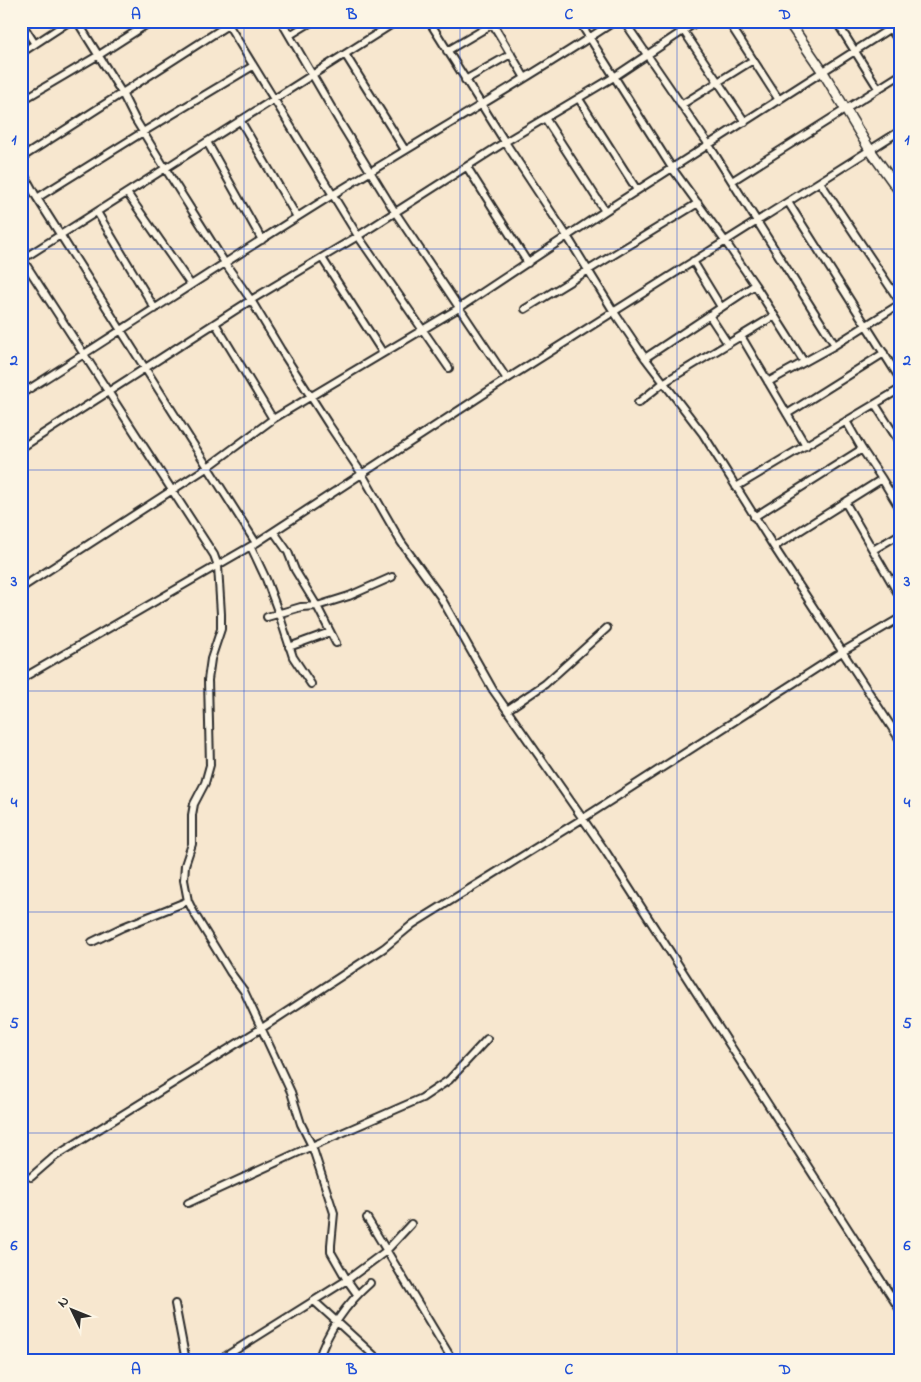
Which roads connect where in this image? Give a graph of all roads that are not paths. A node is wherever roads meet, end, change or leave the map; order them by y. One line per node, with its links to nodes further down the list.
1 (70, 21): 26 (street)
2 (77, 21): 32 (street)
3 (152, 21): 32 (street)
4 (281, 21): 23 (street)
5 (313, 21): 23 (street)
6 (396, 21): 30 (street)
7 (429, 21): 28 (street)
8 (579, 21): 24 (street)
9 (615, 21): 24 (street)
10 (624, 21): 33 (street)
11 (677, 21): 22 (street)
12 (698, 21): 22 (street)
13 (728, 21): 34 (street)
14 (788, 21): 36 (main road)
15 (836, 21): 27 (street)
16 (885, 21): 21 (street)
17 (21, 22): 26 (street)
18 (900, 22): 21 (street)
19 (230, 23): 35 (street); 44 (street)
20 (492, 23): 28 (street); 31 (street)
21 (889, 28): 25 (street); 27 (street)
22 (683, 31): 33 (street); 42 (street)
23 (290, 36): 37 (street)
24 (589, 38): 39 (street); 40 (street)
25 (900, 43)
26 (35, 44): 29 (street)
27 (855, 50): 36 (street); 43 (street)
28 (447, 51): 41 (street)
29 (21, 53)
30 (345, 54): 37 (street); 60 (street)
31 (511, 54): 40 (street); 41 (street)
32 (98, 55): 44 (street); 48 (street)
33 (647, 56): 39 (street); 49 (street)
34 (753, 60): 42 (street); 47 (street)
35 (253, 66): 45 (street); 56 (street)
36 (823, 72): 47 (street); 51 (main road)
37 (313, 74): 45 (street); 67 (street)
38 (900, 75): 43 (street)
39 (614, 77): 46 (street); 65 (street)
40 (525, 78): 50 (street)
41 (465, 80): 50 (street)
42 (717, 82): 49 (street); 54 (street)
43 (878, 88): 51 (street)
44 (122, 93): 56 (street); 62 (street)
45 (273, 99): 53 (street); 73 (street)
46 (579, 99): 52 (street); 70 (street)
47 (779, 100): 54 (street)
48 (21, 101)
49 (681, 105): 59 (street)
50 (481, 106): 58 (street); 60 (street)
51 (845, 109): 61 (main road); 68 (street)
52 (545, 118): 58 (street); 77 (street)
53 (240, 120): 57 (street); 80 (street)
54 (744, 122): 59 (street)
55 (900, 131): 61 (street)
56 (143, 132): 64 (street); 74 (street)
57 (207, 142): 64 (street); 85 (street)
58 (505, 142): 63 (street); 84 (street)
59 (709, 145): 65 (street); 68 (street)
60 (405, 150): 67 (street)
61 (870, 150): 69 (street); 71 (main road)
62 (21, 158)
63 (467, 167): 79 (street); 91 (street)
64 (166, 168): 72 (street); 90 (street)
65 (672, 168): 70 (street); 76 (street)
66 (21, 169): 74 (street)
67 (370, 171): 73 (street); 79 (street)
68 (732, 181): 81 (street)
69 (820, 182): 75 (street); 96 (street)
70 (638, 190): 77 (street)
71 (900, 192)
72 (127, 193): 78 (street); 93 (street)
73 (333, 194): 80 (street); 83 (street)
74 (37, 198): 82 (street)
75 (788, 202): 81 (street); 105 (street)
76 (698, 203): 86 (street); 92 (street)
77 (605, 211): 84 (street)
78 (97, 212): 82 (street); 99 (street)
79 (395, 212): 83 (street); 98 (street)
80 (297, 217): 85 (street)
81 (758, 221): 86 (street); 110 (street)
82 (61, 235): 88 (street); 107 (street)
83 (358, 236): 87 (street); 106 (street)
84 (567, 236): 91 (street); 92 (street)
85 (262, 240): 90 (street)
86 (725, 241): 89 (street); 94 (street)
87 (322, 258): 95 (street); 111 (street)
88 (22, 259): 113 (street)
89 (694, 261): 97 (street); 101 (street)
90 (226, 263): 93 (street); 95 (street)
91 (528, 263): 98 (street)
92 (588, 271): 100 (street); 101 (street)
93 (191, 285): 99 (street)
94 (755, 285): 97 (street); 103 (street)
95 (251, 300): 104 (street); 125 (street)
96 (900, 303): 105 (street)
97 (721, 307): 102 (street)
98 (459, 308): 106 (street); 118 (street)
99 (155, 309): 107 (street)
100 (525, 309)
101 (614, 312): 114 (street); 118 (street)
102 (710, 315): 109 (street); 114 (street)
103 (774, 316): 108 (street); 115 (street)
104 (215, 323): 116 (street); 129 (street)
105 (866, 326): 110 (street); 112 (street)
106 (421, 329): 111 (street); 117 (street)
107 (122, 331): 113 (street); 116 (street)
108 (741, 336): 109 (street); 121 (street)
109 (728, 344): 120 (street)
110 (835, 345): 115 (street)
111 (383, 353): 125 (street)
112 (884, 353): 119 (street); 128 (street)
113 (84, 354): 123 (street); 124 (street)
114 (645, 358): 120 (street)
115 (804, 362): 121 (street)
116 (146, 368): 123 (street); 135 (street)
117 (449, 368)
118 (507, 379): 136 (street)
119 (900, 379)
120 (663, 382): 126 (street); 138 (street)
121 (768, 382): 128 (street)
122 (900, 388): 127 (street)
123 (108, 392): 133 (street); 139 (street)
124 (21, 394)
125 (311, 396): 129 (street); 136 (street)
126 (638, 403)
127 (875, 404): 130 (street); 131 (street)
128 (787, 414): 132 (street)
129 (273, 419): 135 (street)
130 (846, 421): 132 (street); 134 (street)
131 (900, 443)
132 (806, 446): 138 (street)
133 (21, 448)
134 (862, 448): 137 (street); 142 (street)
135 (208, 467): 139 (street); 145 (street)
136 (362, 474): 143 (street); 165 (street)
137 (882, 479): 140 (street); 141 (street)
138 (736, 487): 142 (street)
139 (171, 491): 148 (street); 152 (street)
140 (845, 502): 146 (street); 147 (street)
141 (900, 510)
142 (754, 517): 146 (street)
143 (274, 532): 145 (street); 154 (street)
144 (900, 534): 147 (street)
145 (253, 545): 148 (street); 155 (street)
146 (774, 547): 162 (street)
147 (874, 550): 151 (street)
148 (218, 566): 163 (street); 168 (street)
149 (900, 576): 151 (street)
150 (392, 577): 154 (street)
151 (891, 581): 153 (street)
152 (21, 588)
153 (900, 597)
154 (317, 606): 155 (street); 159 (street)
155 (279, 614): 156 (street); 161 (street)
156 (267, 618)
157 (900, 618): 162 (street)
158 (607, 628): 165 (street)
159 (330, 632): 160 (street); 161 (street)
160 (336, 643)
161 (289, 648): 164 (street)
162 (842, 652): 166 (street); 167 (street)
163 (21, 679)
164 (311, 684)
165 (507, 710): 167 (street)
166 (900, 740)
167 (582, 819): 170 (street); 183 (street)
168 (188, 901): 169 (street); 170 (street)
169 (92, 942)
170 (262, 1028): 172 (street); 173 (street)
171 (487, 1039): 172 (street)
172 (312, 1146): 174 (street); 178 (street)
173 (31, 1177)
174 (188, 1203)
175 (367, 1218): 177 (street)
176 (411, 1224): 177 (street)
177 (386, 1251): 178 (street); 189 (street)
178 (346, 1280): 180 (street); 181 (street)
179 (370, 1284): 180 (street)
180 (358, 1294): 184 (street)
181 (314, 1301): 184 (street); 186 (street)
182 (175, 1304): 185 (street)
183 (900, 1310)
184 (337, 1321): 187 (street); 188 (street)
185 (186, 1361)
186 (218, 1361)
187 (318, 1361)
188 (380, 1361)
189 (453, 1361)

